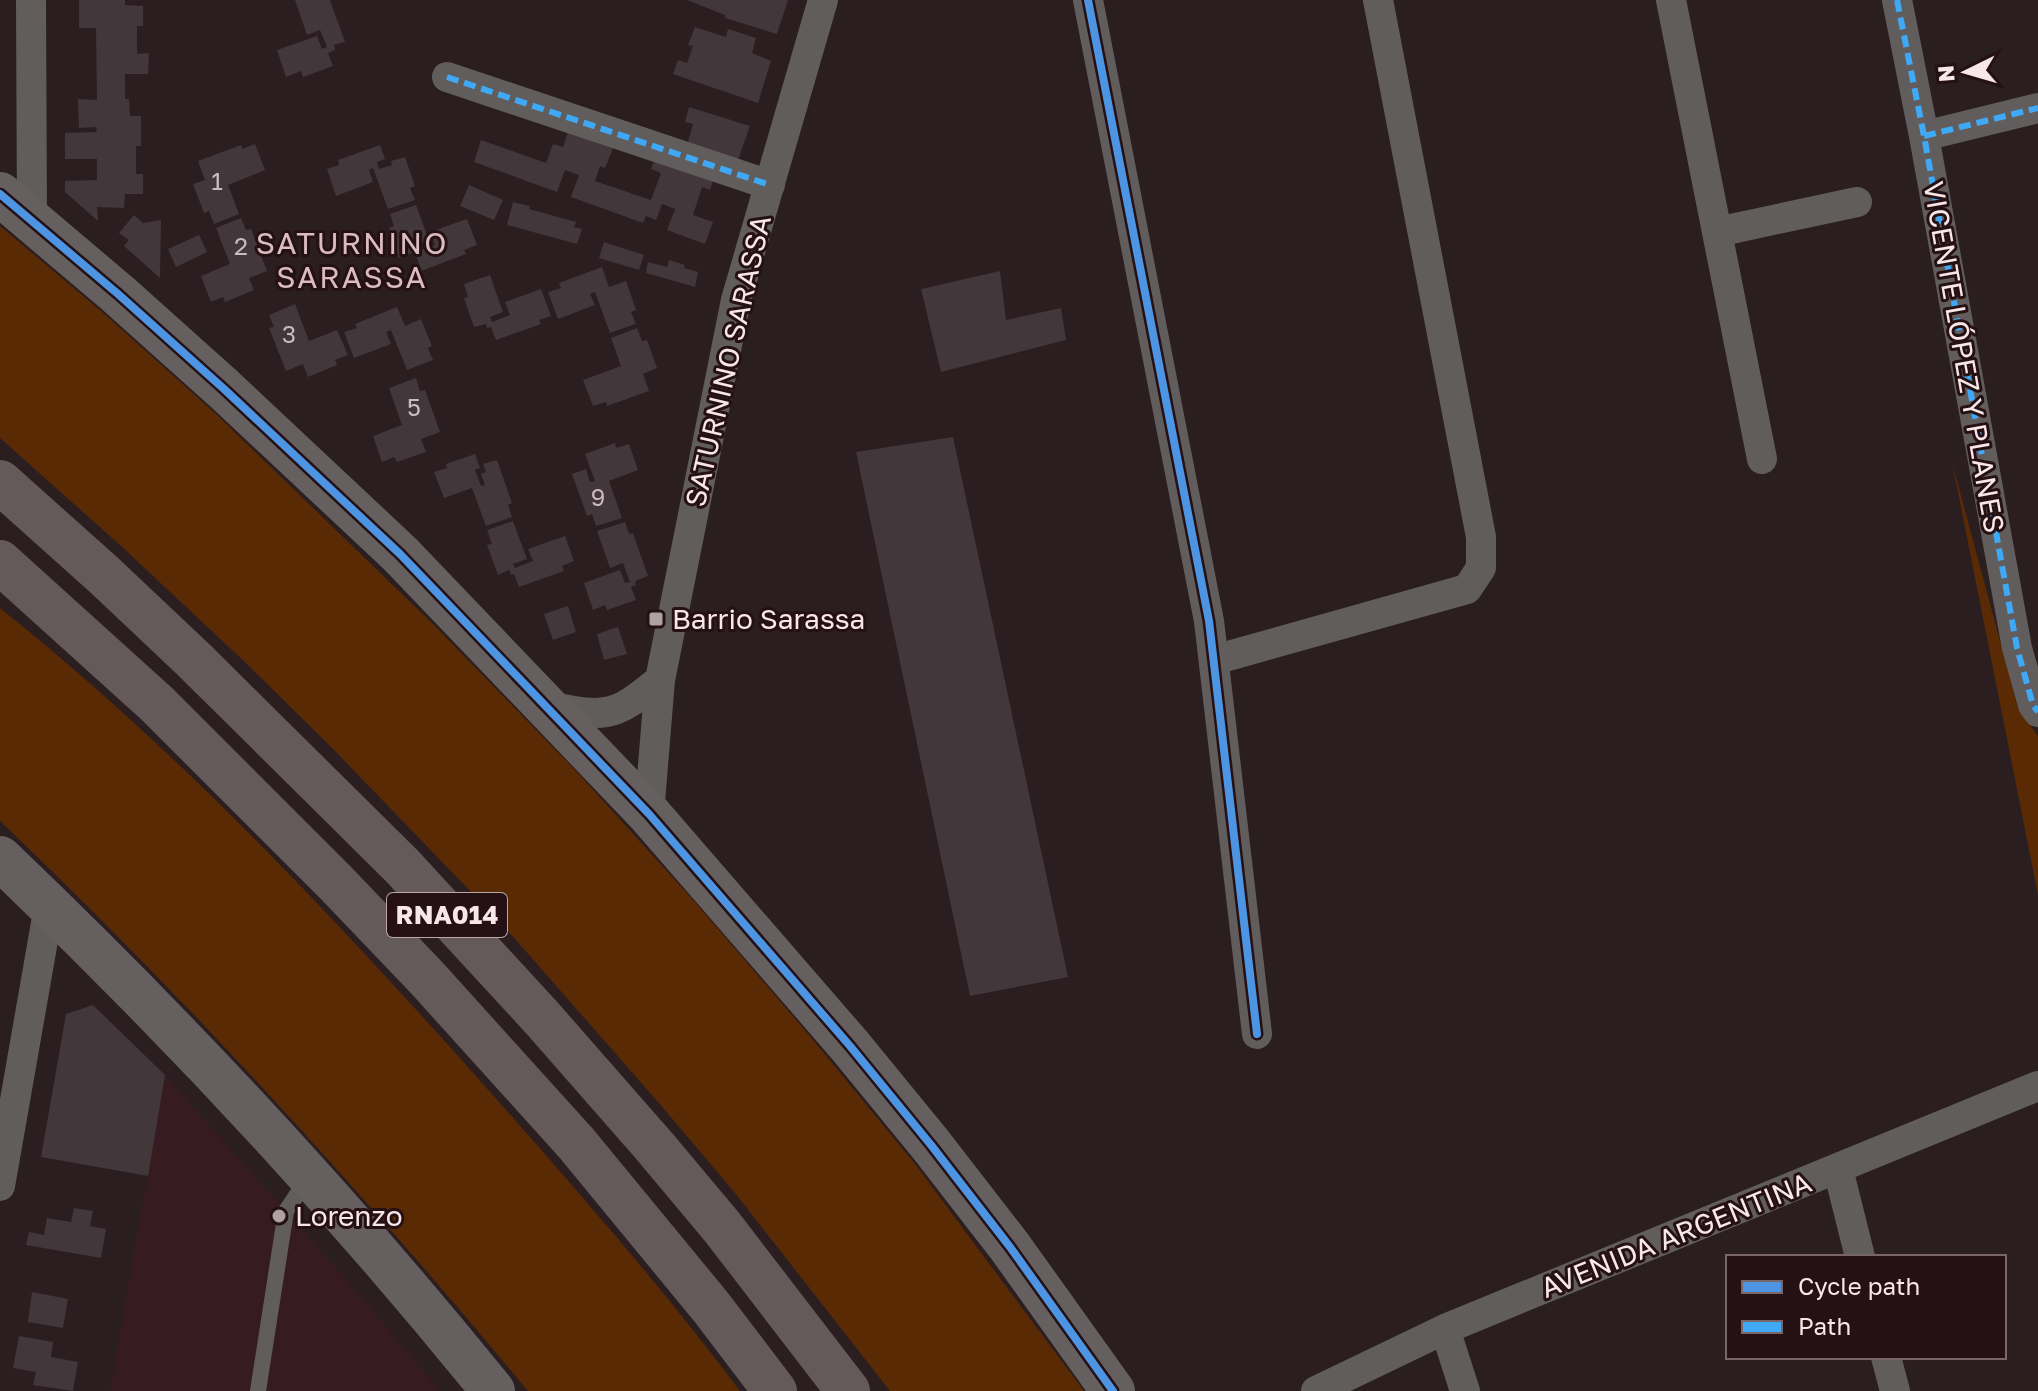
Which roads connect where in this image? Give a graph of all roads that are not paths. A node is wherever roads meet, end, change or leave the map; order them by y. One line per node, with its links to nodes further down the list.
1 (31, 0): 12 (street)
2 (823, 0): 10 (street, SATURNINO SARASSA)
3 (1088, 0): 17 (street)
4 (1378, 0): 17 (street)
5 (1671, 0): 13 (street)
6 (1897, 0): 9 (street, VICENTE LÓPEZ Y PLANES)
7 (447, 77): 10 (street)
8 (2038, 108): 9 (street)
9 (1924, 136): 20 (street, VICENTE LÓPEZ Y PLANES)
10 (770, 185): 18 (street, SATURNINO SARASSA)
11 (1857, 202): 13 (street)
12 (16, 207): 19 (street)
13 (1717, 232): 14 (street)
14 (1762, 459)
15 (0, 482): 35 (highway, RNA014)
16 (0, 562): 34 (highway, RNA014)
17 (1214, 660): 24 (street)
18 (660, 680): 19 (street); 21 (street, SATURNINO SARASSA)
19 (546, 706): 21 (street)
20 (2038, 712)
21 (649, 814): 36 (street)
22 (0, 858): 23 (street)
23 (49, 906): 27 (street); 28 (street)
24 (1257, 1034)
25 (2038, 1086): 26 (street, AVENIDA ARGENTINA)
26 (1838, 1169): 29 (street); 30 (street, AVENIDA ARGENTINA)
27 (309, 1176): 32 (lane); 33 (street)
28 (0, 1186)
29 (1860, 1255)
30 (1445, 1329): 37 (street, AVENIDA ARGENTINA); 38 (street)
31 (1887, 1359): 39 (street)
32 (258, 1391)
33 (493, 1391)
34 (775, 1391)
35 (848, 1391)
36 (1113, 1391)
37 (1316, 1391)
38 (1465, 1391)
39 (1895, 1391)

